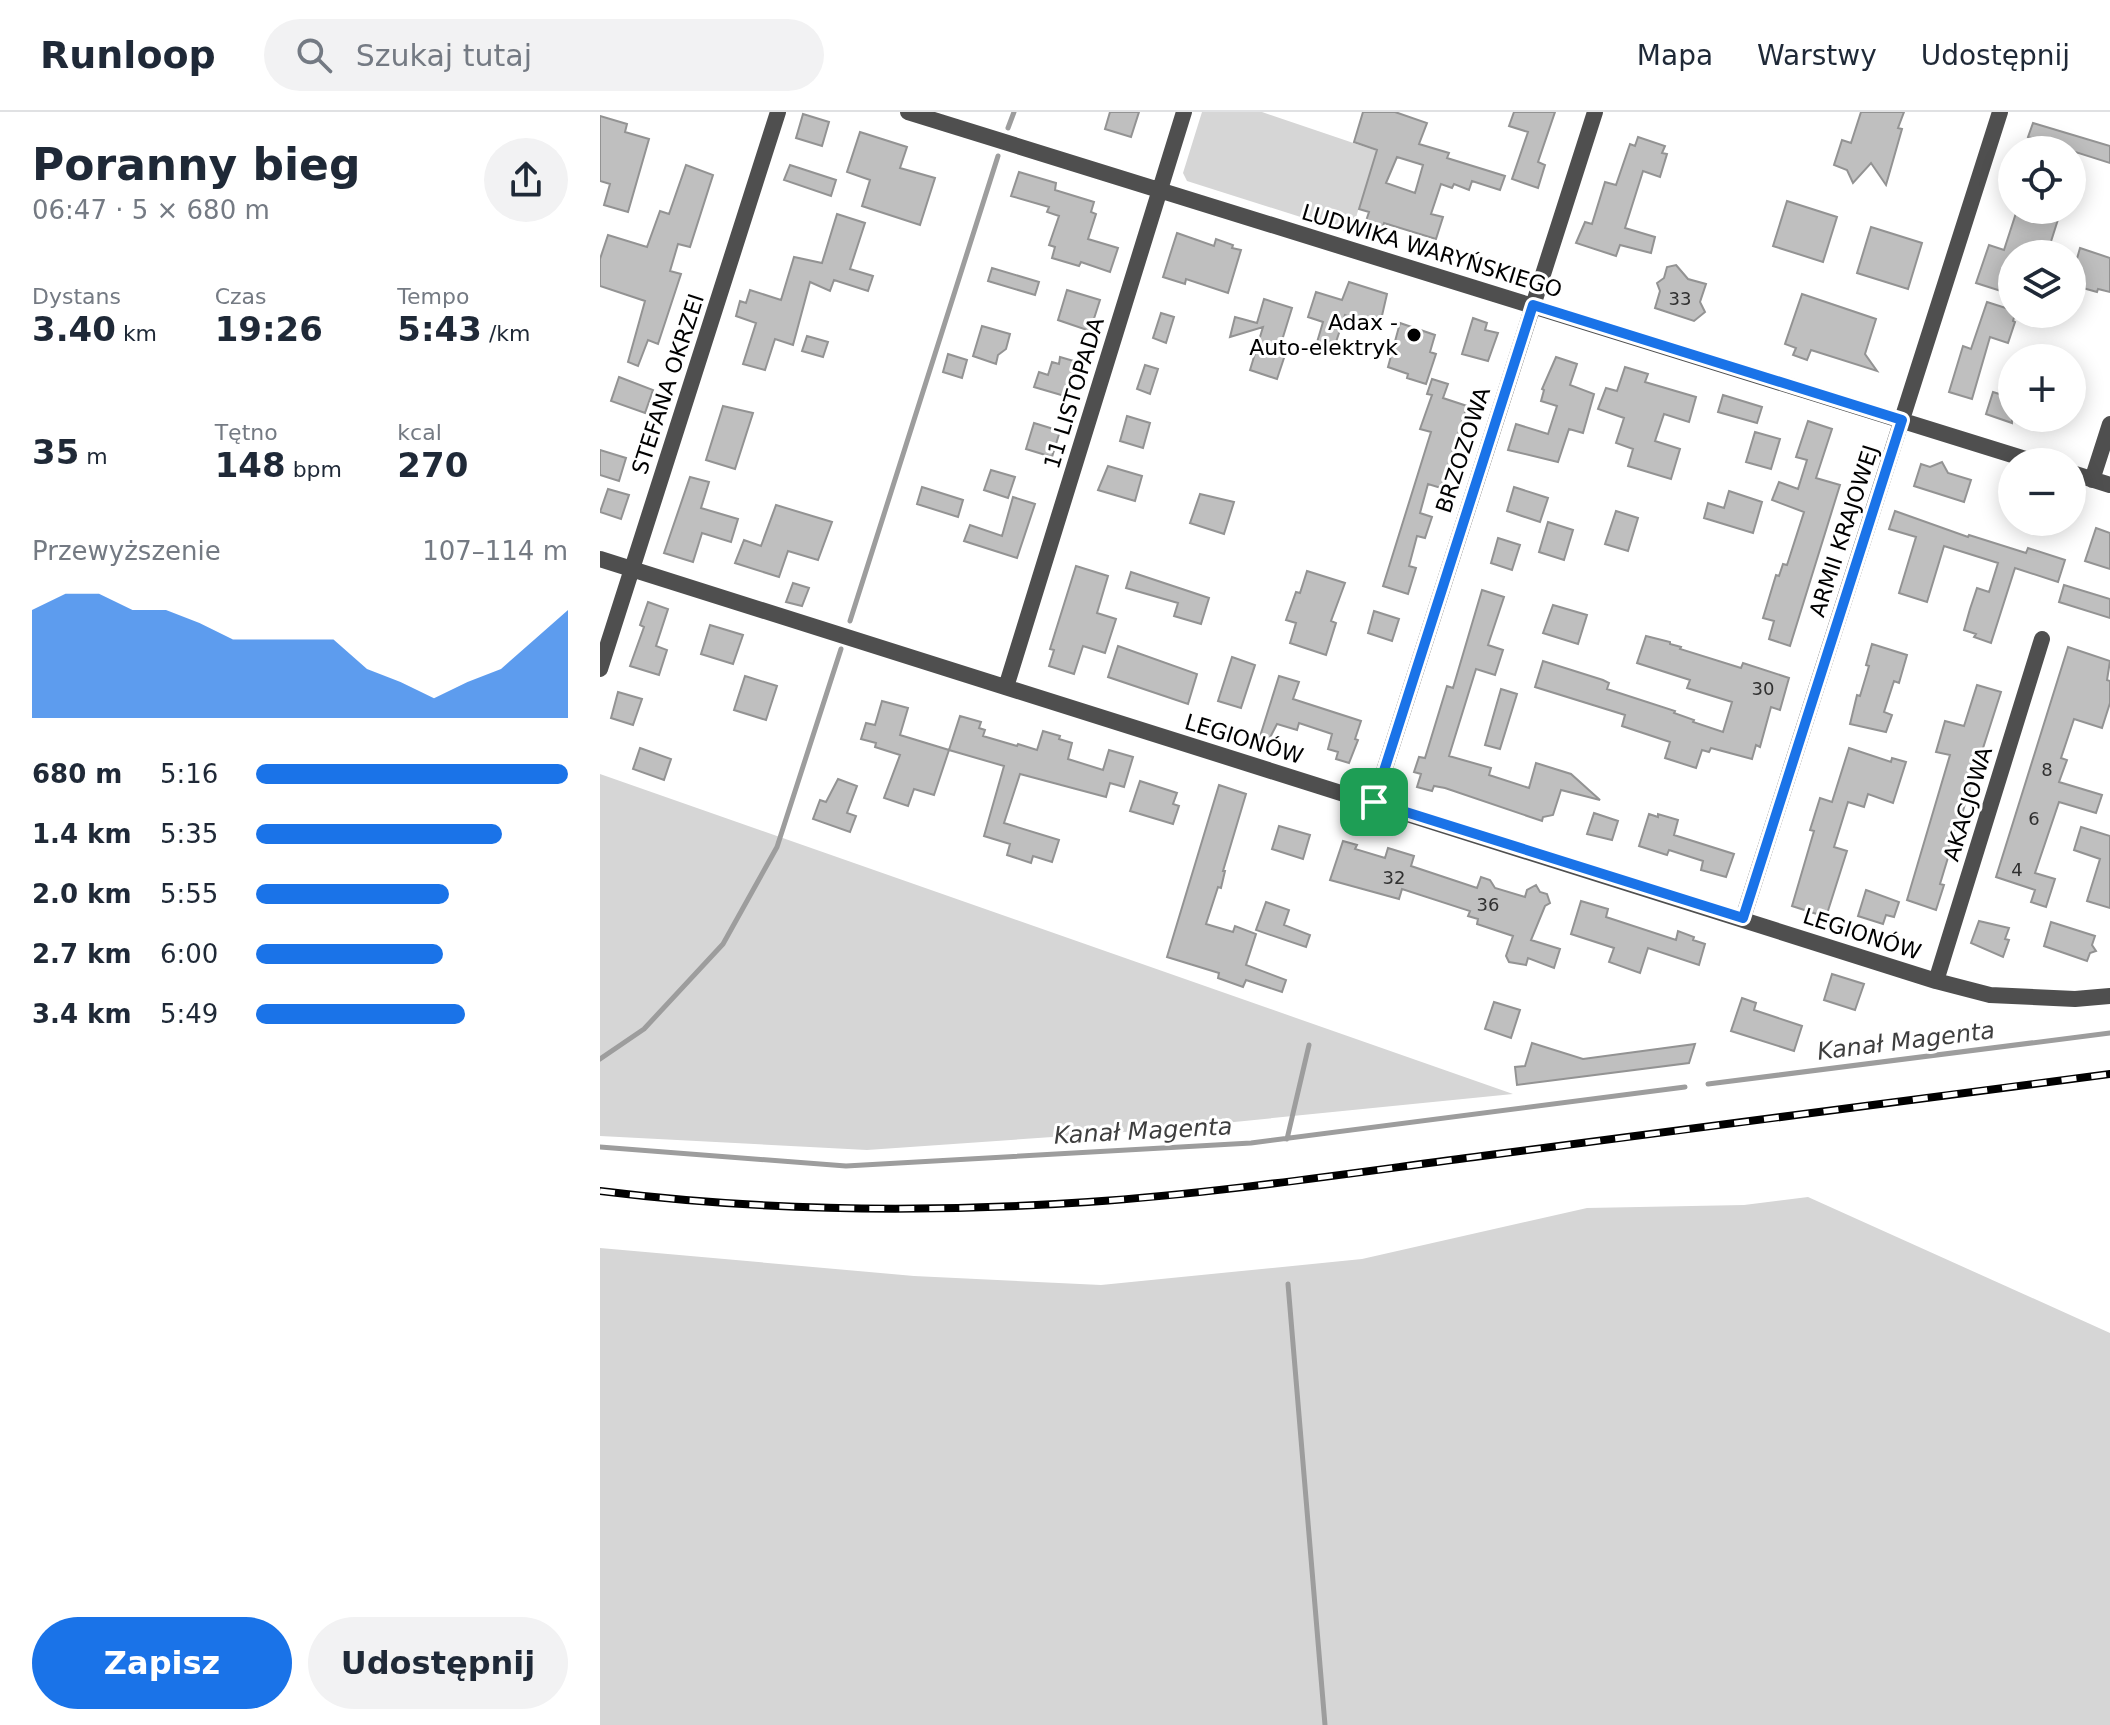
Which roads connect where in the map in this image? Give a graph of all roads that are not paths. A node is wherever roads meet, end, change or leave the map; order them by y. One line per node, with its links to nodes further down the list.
1 (778, 112): 16 (street, STEFANA OKRZEI)
2 (908, 112): 6 (street, LUDWIKA WARYŃSKIEGO)
3 (1184, 112): 7 (street, 11 LISTOPADA)
4 (1595, 112): 8 (street, BRZOZOWA)
5 (2000, 112): 9 (street, ARMII KRAJOWEJ)
6 (942, 117): 7 (street, LUDWIKA WARYŃSKIEGO)
7 (1160, 190): 8 (street, LUDWIKA WARYŃSKIEGO); 19 (street, 11 LISTOPADA)
8 (1533, 305): 9 (street, LUDWIKA WARYŃSKIEGO); 20 (street, BRZOZOWA)
9 (1902, 420): 11 (street, LUDWIKA WARYŃSKIEGO); 21 (street, ARMII KRAJOWEJ)
10 (2110, 424): 13 (street)
11 (1998, 450)
12 (2086, 478): 13 (street)
13 (2092, 480): 14 (street)
14 (2110, 485)
15 (600, 559): 16 (street, LEGIONÓW)
16 (633, 570): 18 (street, STEFANA OKRZEI); 19 (street, LEGIONÓW)
17 (2042, 639): 22 (street, AKACJOWA)
18 (600, 669)
19 (1006, 687): 20 (street, LEGIONÓW)
20 (1374, 802): 21 (street, LEGIONÓW)
21 (1743, 918): 22 (street, LEGIONÓW)
22 (1936, 981): 23 (street, LEGIONÓW)
23 (2110, 996)

